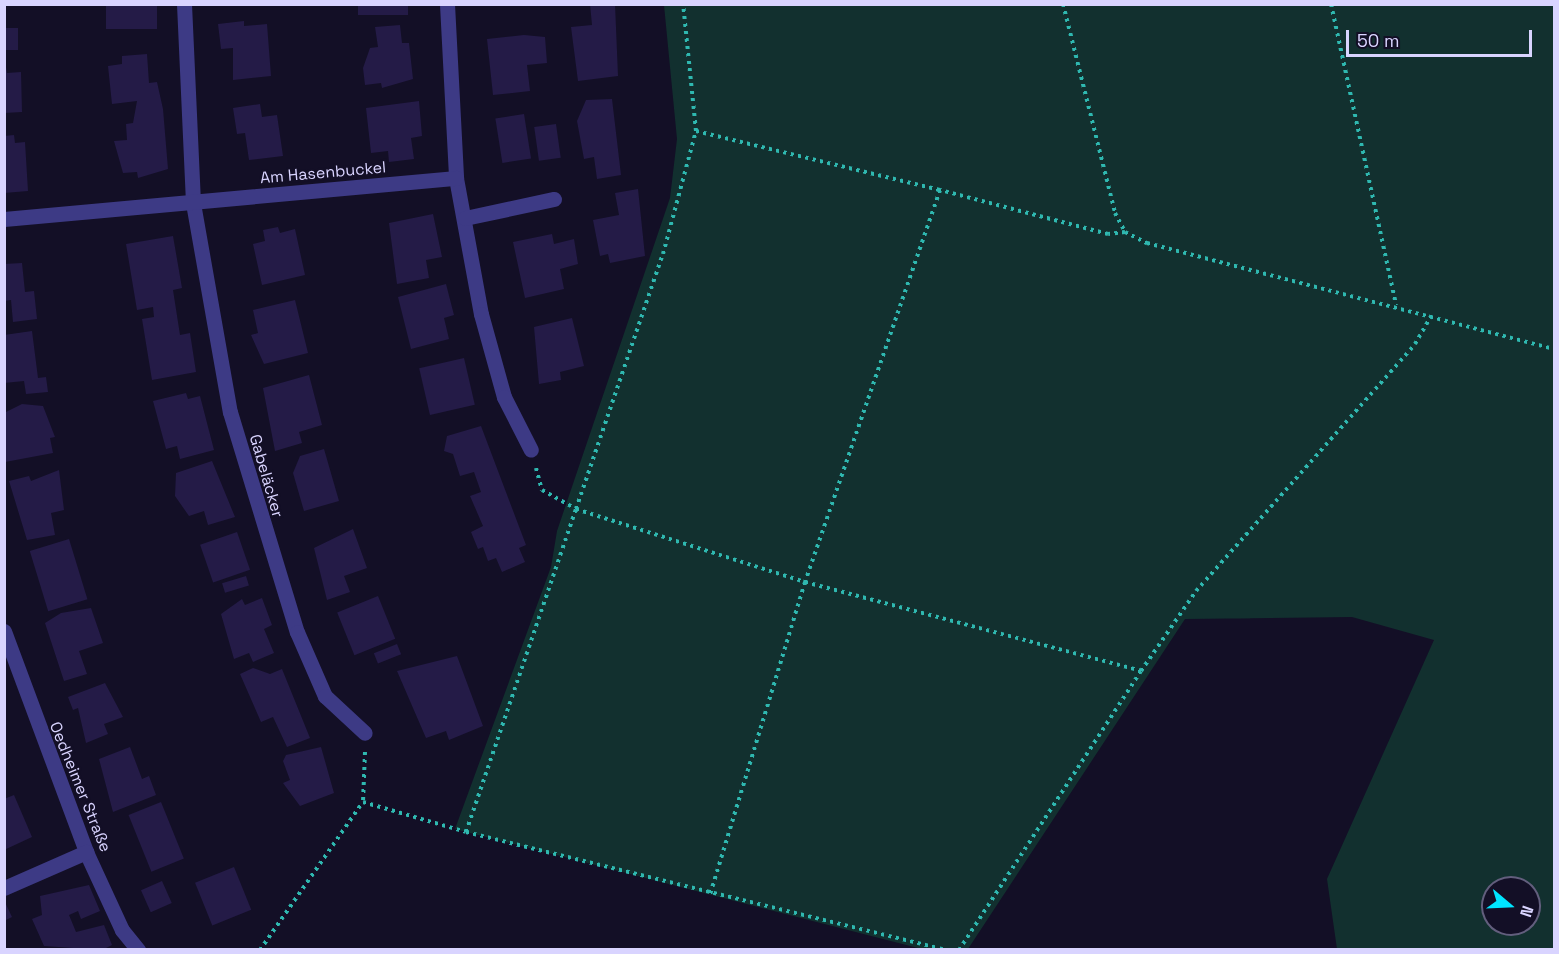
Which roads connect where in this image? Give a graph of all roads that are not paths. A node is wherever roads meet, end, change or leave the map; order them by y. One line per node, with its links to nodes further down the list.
1 (184, 4): 5 (street, Gabeläcker)
2 (451, 5): 3 (street)
3 (456, 178): 5 (street, Am Hasenbuckel); 6 (street)
4 (554, 200): 6 (street)
5 (193, 202): 7 (street); 10 (street, Gabeläcker)
6 (465, 218): 8 (street)
7 (4, 219)
8 (531, 450)
9 (4, 631): 11 (street, Oedheimer Straße)
10 (365, 734)
11 (86, 852): 12 (street); 13 (street, Oedheimer Straße)
12 (4, 888)
13 (138, 950)

